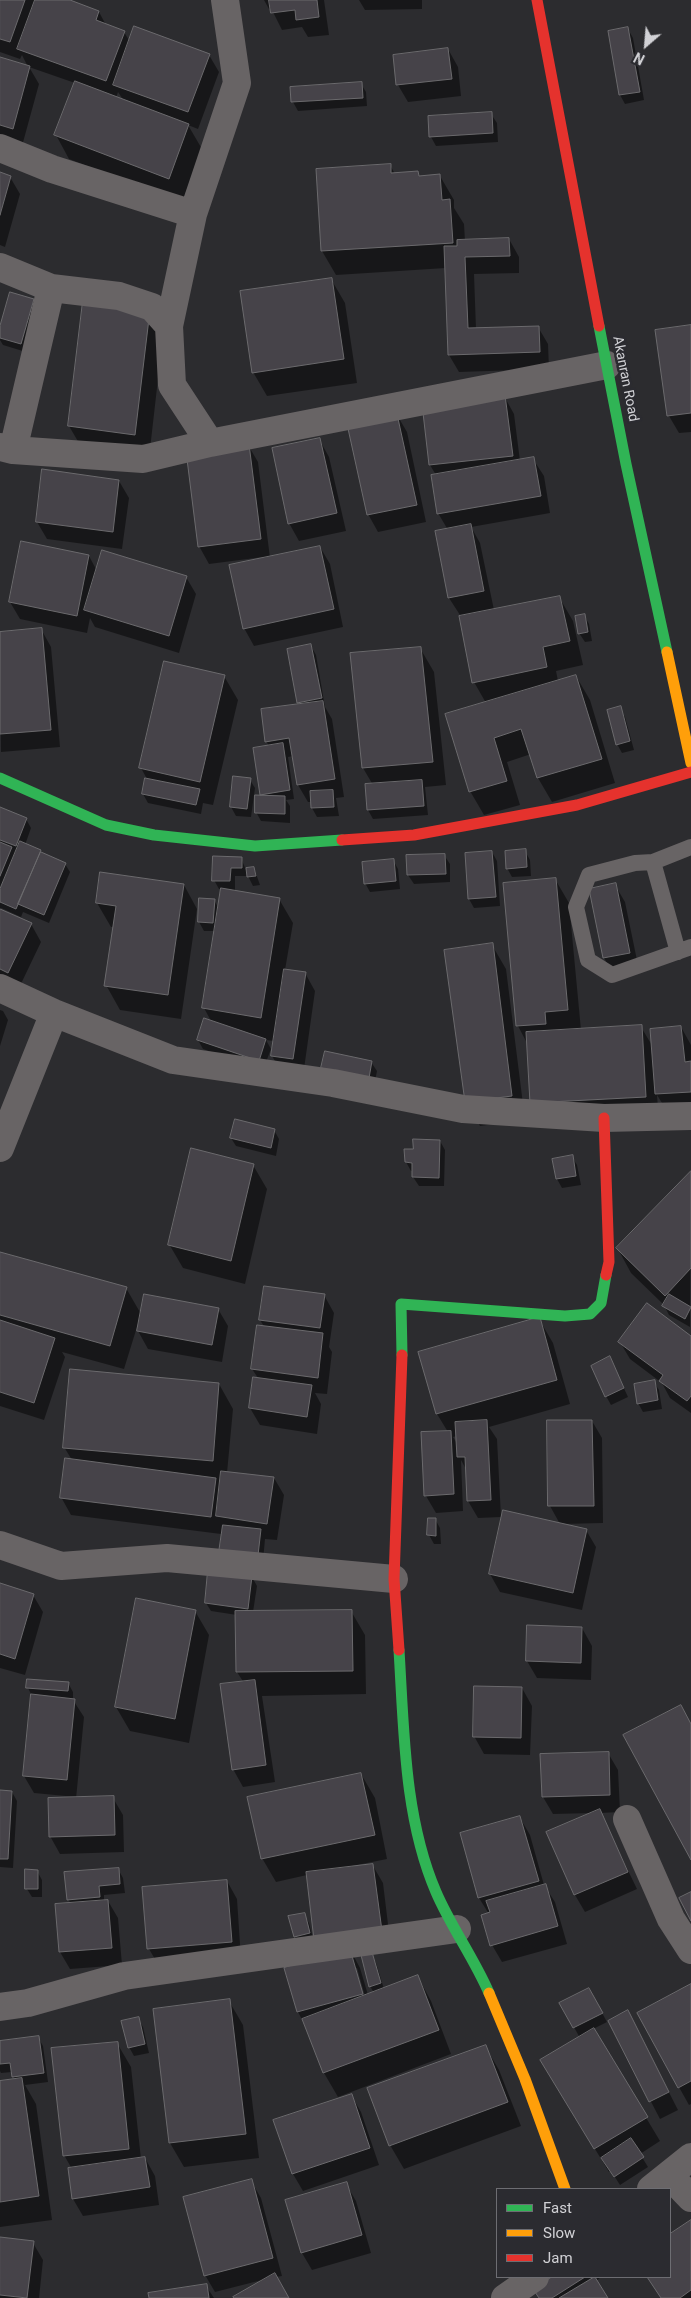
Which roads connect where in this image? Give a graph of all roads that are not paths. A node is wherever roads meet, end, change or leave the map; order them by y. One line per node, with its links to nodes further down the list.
1 (226, 0): 4 (street)
2 (537, 0): 8 (street, Akanran Road)
3 (0, 148): 4 (street)
4 (193, 214): 7 (street)
5 (0, 267): 6 (street)
6 (51, 288): 7 (street); 10 (street)
7 (169, 326): 9 (street)
8 (607, 365): 9 (street); 11 (street, Akanran Road)
9 (210, 443): 10 (street)
10 (6, 449)
11 (691, 763)
12 (691, 772): 13 (street)
13 (0, 778)
14 (691, 847): 15 (lane)
15 (653, 862): 16 (lane); 16 (lane)
16 (685, 950)
17 (0, 988): 18 (street)
18 (54, 1013): 20 (street); 21 (street)
19 (691, 1116): 20 (street)
20 (604, 1118): 23 (street)
21 (0, 1148)
22 (0, 1545): 23 (street)
23 (394, 1579): 25 (street)
24 (627, 1819): 26 (street)
25 (457, 1929): 27 (street); 30 (street)
26 (691, 1950)
27 (0, 2007)
28 (691, 2157): 29 (street)
29 (660, 2182): 31 (street)
30 (565, 2188)
31 (691, 2198)
32 (534, 2278): 33 (street)
33 (505, 2298)

